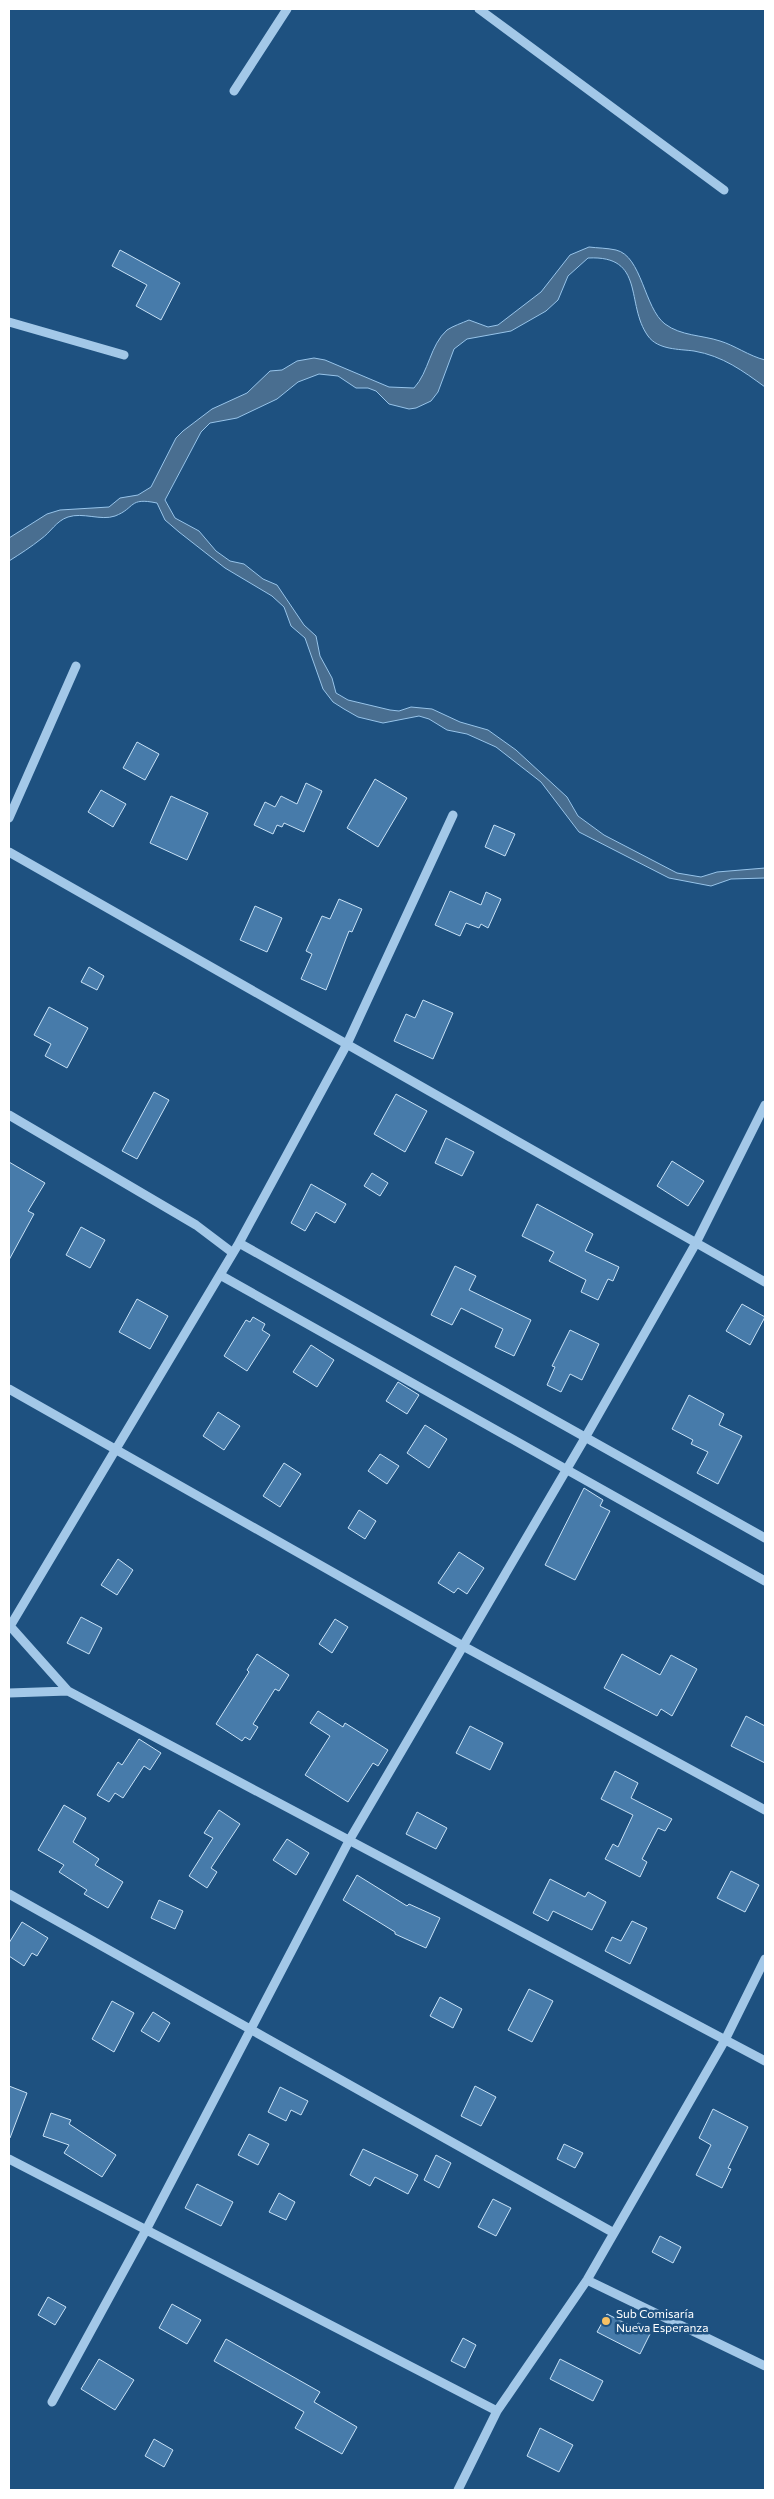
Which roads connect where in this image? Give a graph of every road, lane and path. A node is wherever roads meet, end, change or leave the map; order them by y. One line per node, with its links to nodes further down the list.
1 (287, 9): 3 (street)
2 (479, 9): 4 (street)
3 (234, 91)
4 (724, 190)
5 (9, 322): 6 (street)
6 (124, 355)
7 (76, 666): 9 (street)
8 (453, 815): 11 (street)
9 (9, 818)
10 (9, 852): 11 (street)
11 (347, 1044): 14 (street); 15 (street)
12 (765, 1105): 15 (street)
13 (9, 1115): 16 (street)
14 (239, 1243): 16 (street); 20 (street)
15 (696, 1243): 18 (street); 20 (street)
16 (233, 1253): 17 (street)
17 (220, 1275): 21 (street); 22 (street)
18 (765, 1282)
19 (9, 1389): 21 (street)
20 (585, 1438): 22 (street); 23 (street)
21 (115, 1447): 25 (street); 26 (street)
22 (567, 1470): 24 (street); 26 (street)
23 (765, 1538)
24 (765, 1581)
25 (9, 1627): 27 (street)
26 (463, 1646): 29 (street); 30 (street)
27 (68, 1691): 28 (street); 30 (street)
28 (9, 1693)
29 (765, 1810)
30 (350, 1840): 33 (street); 34 (street)
31 (9, 1894): 33 (street)
32 (765, 1959): 34 (street)
33 (250, 2031): 37 (street); 38 (street)
34 (725, 2040): 35 (street); 38 (street)
35 (765, 2061)
36 (9, 2159): 37 (street)
37 (146, 2230): 41 (street); 42 (street)
38 (614, 2233): 39 (street)
39 (587, 2280): 40 (street); 42 (street)
40 (765, 2366)
41 (52, 2402)
42 (497, 2411): 43 (street)
43 (458, 2490)

